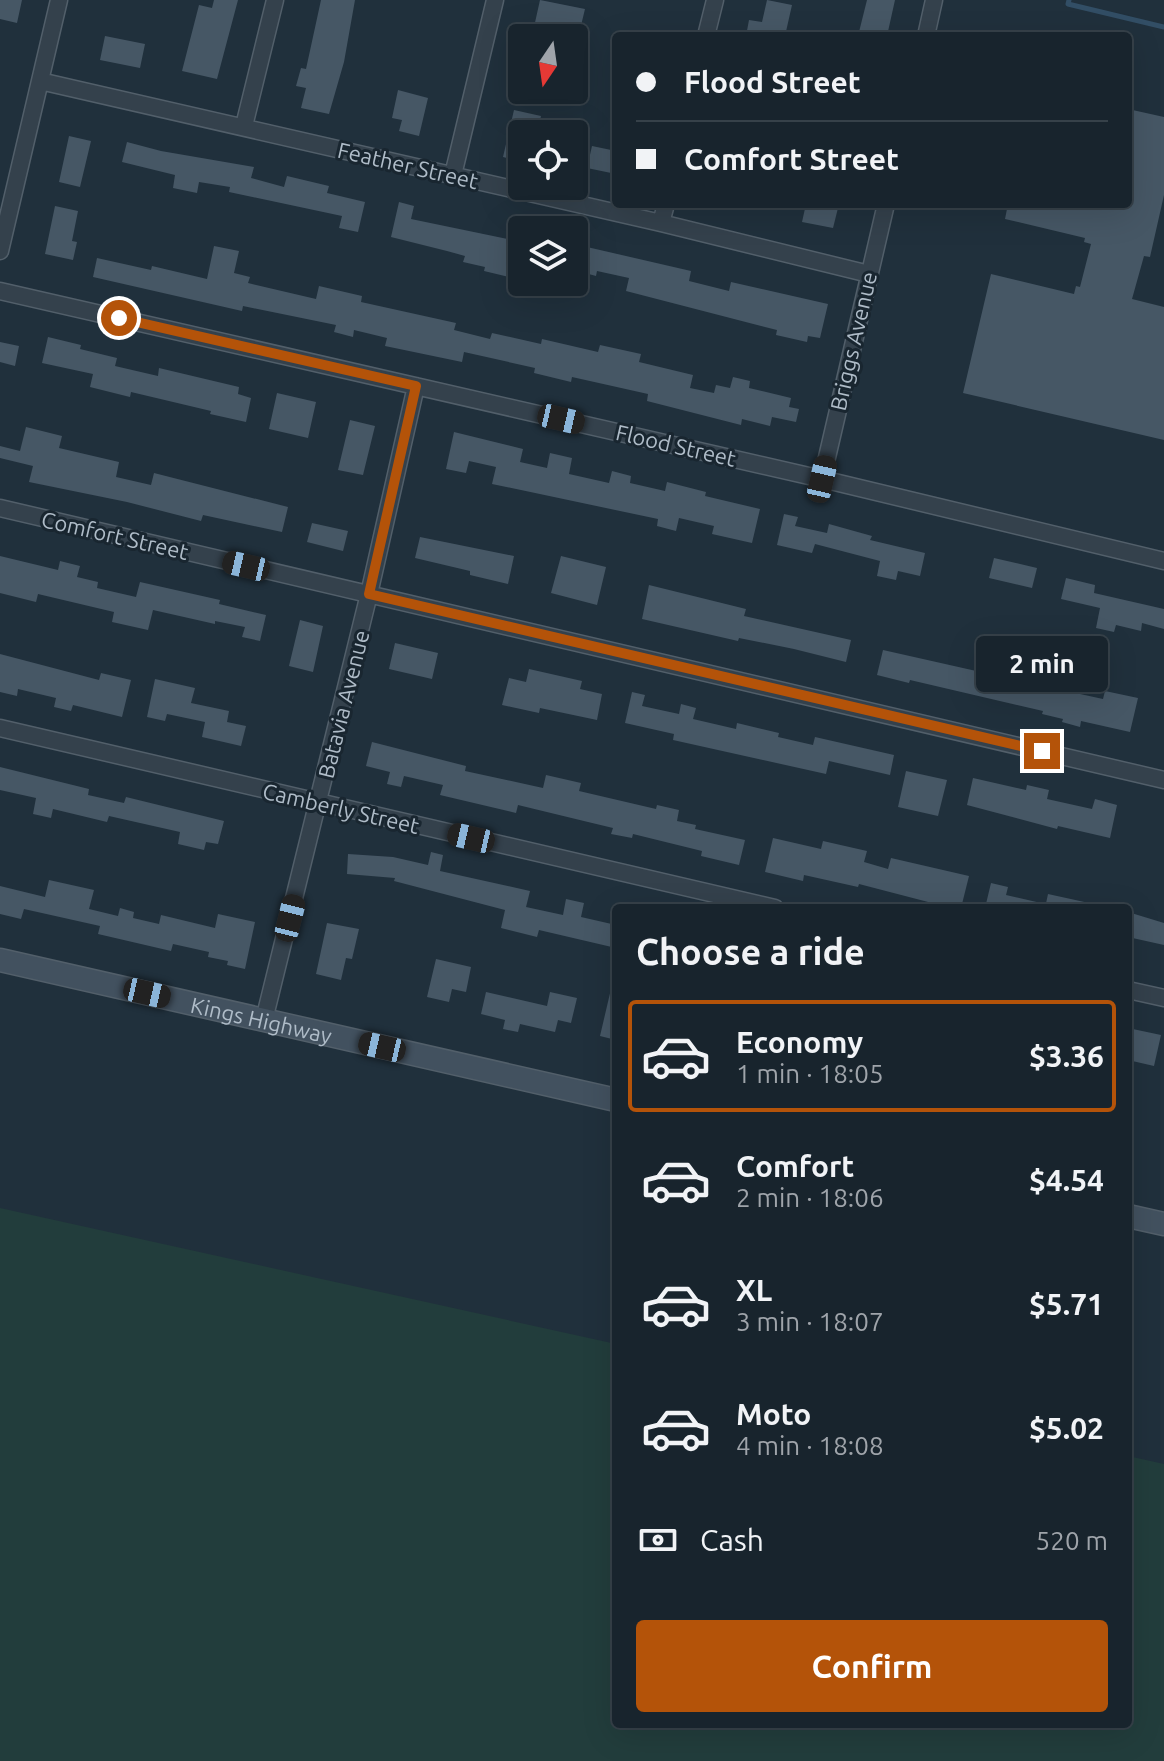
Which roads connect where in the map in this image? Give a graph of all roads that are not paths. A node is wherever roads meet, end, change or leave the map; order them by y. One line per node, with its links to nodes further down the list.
1 (59, 0): 8 (street)
2 (275, 0): 9 (street)
3 (495, 0): 10 (street)
4 (715, 0): 6 (street)
5 (934, 0): 7 (street)
6 (707, 32)
7 (927, 32)
8 (40, 81): 9 (street, Feather Street); 14 (street)
9 (244, 126): 10 (street, Feather Street)
10 (453, 175): 13 (street, Feather Street)
11 (665, 208): 13 (street)
12 (885, 208): 15 (street, Briggs Avenue)
13 (661, 223): 15 (street, Feather Street)
14 (0, 251)
15 (869, 274): 18 (street, Briggs Avenue)
16 (0, 291): 17 (street, Flood Street)
17 (416, 386): 18 (street, Flood Street); 21 (street, Batavia Avenue)
18 (822, 479): 20 (street, Flood Street)
19 (0, 508): 21 (street, Comfort Street)
20 (1164, 561)
21 (369, 594): 23 (street, Comfort Street); 24 (street, Batavia Avenue)
22 (0, 728): 24 (street, Camberly Street)
23 (1164, 780)
24 (319, 802): 25 (street, Camberly Street); 29 (street, Batavia Avenue)
25 (758, 904)
26 (0, 960): 29 (street, Kings Highway)
27 (1132, 991): 28 (street)
28 (1164, 998)
29 (264, 1020): 30 (street, Kings Highway)
30 (612, 1099)
31 (1132, 1217): 32 (street)
32 (1164, 1224)

